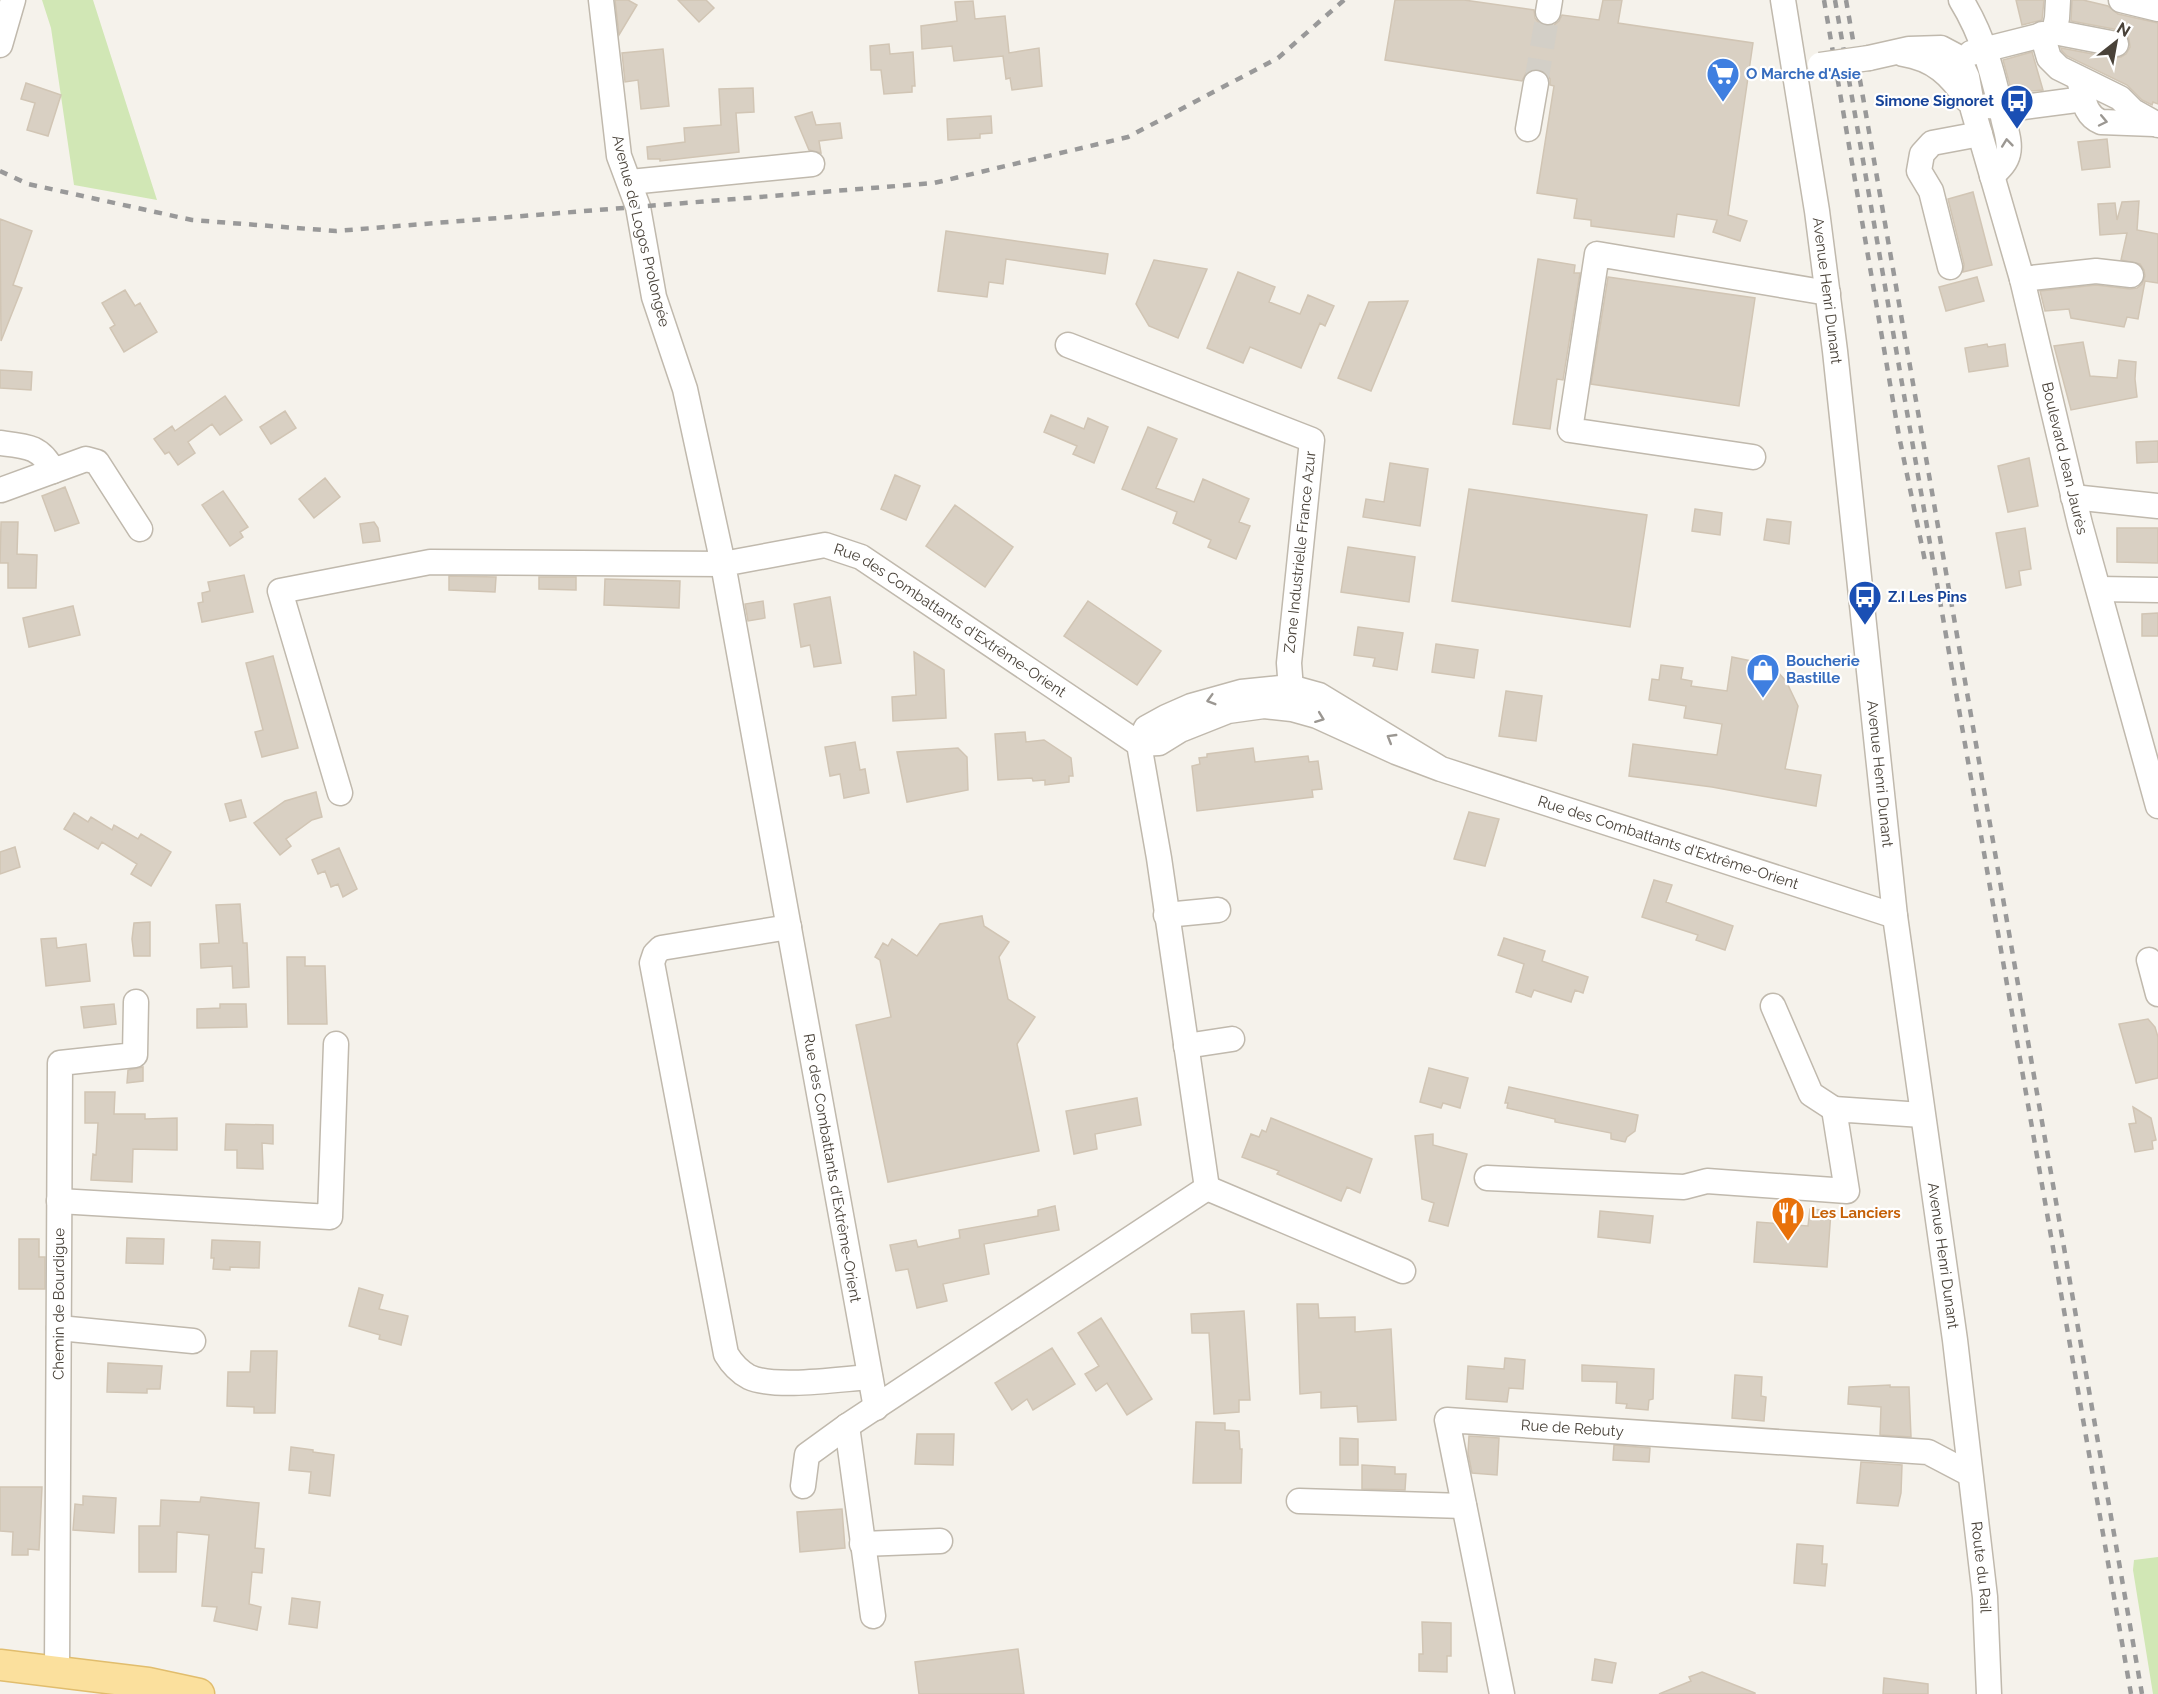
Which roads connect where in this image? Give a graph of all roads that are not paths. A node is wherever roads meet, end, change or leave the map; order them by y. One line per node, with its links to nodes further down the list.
1 (13, 0): 10 (street)
2 (601, 0): 23 (street, Avenue de Logos Prolongée)
3 (1783, 0): 13 (street, Avenue Henri Dunant)
4 (2058, 0): 8 (street)
5 (2121, 0): 7 (street)
6 (1967, 9): 11 (street); 12 (street)
7 (2158, 9)
8 (2048, 33): 9 (street); 11 (street); 15 (street)
9 (2116, 44)
10 (0, 45)
11 (1986, 48): 12 (street); 16 (street)
12 (1951, 64): 13 (street, bridge); 17 (street, Boulevard Jean Jaurès)
13 (1793, 69): 27 (street, Avenue Henri Dunant)
14 (1536, 83): 19 (street)
15 (2082, 89): 16 (street); 18 (street)
16 (2000, 106): 17 (street); 22 (street, one-way to 16)
17 (1973, 110): 20 (street, Boulevard Jean Jaurès)
18 (2157, 124)
19 (1527, 129)
20 (1980, 134): 22 (street, Boulevard Jean Jaurès); 24 (street)
21 (812, 164): 23 (street)
22 (1992, 176): 26 (street, Boulevard Jean Jaurès)
23 (630, 182): 36 (street, Avenue de Logos Prolongée)
24 (1950, 267)
25 (2131, 275): 26 (street)
26 (2022, 279): 33 (street, Boulevard Jean Jaurès)
27 (1828, 293): 30 (street); 46 (street, Avenue Henri Dunant)
28 (1068, 345): 39 (street, Zone Industrielle France Azur)
29 (0, 443): 31 (street)
30 (1753, 456)
31 (53, 471): 32 (street); 35 (street)
32 (1, 490)
33 (2073, 497): 34 (street); 37 (street, Boulevard Jean Jaurès)
34 (2158, 506)
35 (140, 529)
36 (723, 564): 41 (street, Rue des Combattants d'Extrême-Orient); 42 (street); 47 (street, Rue des Combattants d'Extrême-Orient)
37 (2099, 589): 38 (street); 40 (street, Boulevard Jean Jaurès)
38 (2158, 590)
39 (1291, 698): 41 (street, Rue des Combattants d'Extrême-Orient); 46 (street, Rue des Combattants d'Extrême-Orient)
40 (2149, 742): 43 (street, Boulevard Jean Jaurès)
41 (1139, 744): 45 (street)
42 (340, 793)
43 (2158, 806)
44 (1218, 910): 45 (street)
45 (1166, 915): 54 (street)
46 (1895, 916): 56 (street, Avenue Henri Dunant)
47 (789, 927): 63 (street, Rue des Combattants d'Extrême-Orient); 63 (street)
48 (2149, 960): 49 (street)
49 (2158, 994)
50 (135, 1002): 59 (street, Chemin de Bourdigue)
51 (1773, 1006): 55 (street)
52 (1232, 1039): 54 (street)
53 (336, 1044): 59 (street)
54 (1186, 1046): 58 (street)
55 (1834, 1108): 56 (street); 57 (street)
56 (1922, 1115): 66 (street, Avenue Henri Dunant)
57 (1487, 1178)
58 (1207, 1188): 60 (street); 64 (street)
59 (59, 1201): 61 (street, Chemin de Bourdigue)
60 (1403, 1271)
61 (59, 1328): 62 (street); 75 (street, Chemin de Bourdigue)
62 (193, 1341)
63 (870, 1377): 64 (street, Rue des Combattants d'Extrême-Orient)
64 (876, 1408): 65 (street)
65 (848, 1426): 68 (street); 72 (street)
66 (1966, 1439): 67 (street, Route du Rail)
67 (1970, 1474): 70 (street, Rue de Rebuty); 79 (street, Route du Rail)
68 (803, 1486)
69 (1299, 1501): 70 (street)
70 (1464, 1506): 78 (street, Rue de Rebuty)
71 (940, 1541): 72 (street)
72 (862, 1544): 73 (street)
73 (873, 1616)
74 (0, 1665): 75 (main road)
75 (57, 1672): 76 (main road)
76 (147, 1689): 77 (main road)
77 (200, 1694)
78 (1502, 1694)
79 (1989, 1694)

